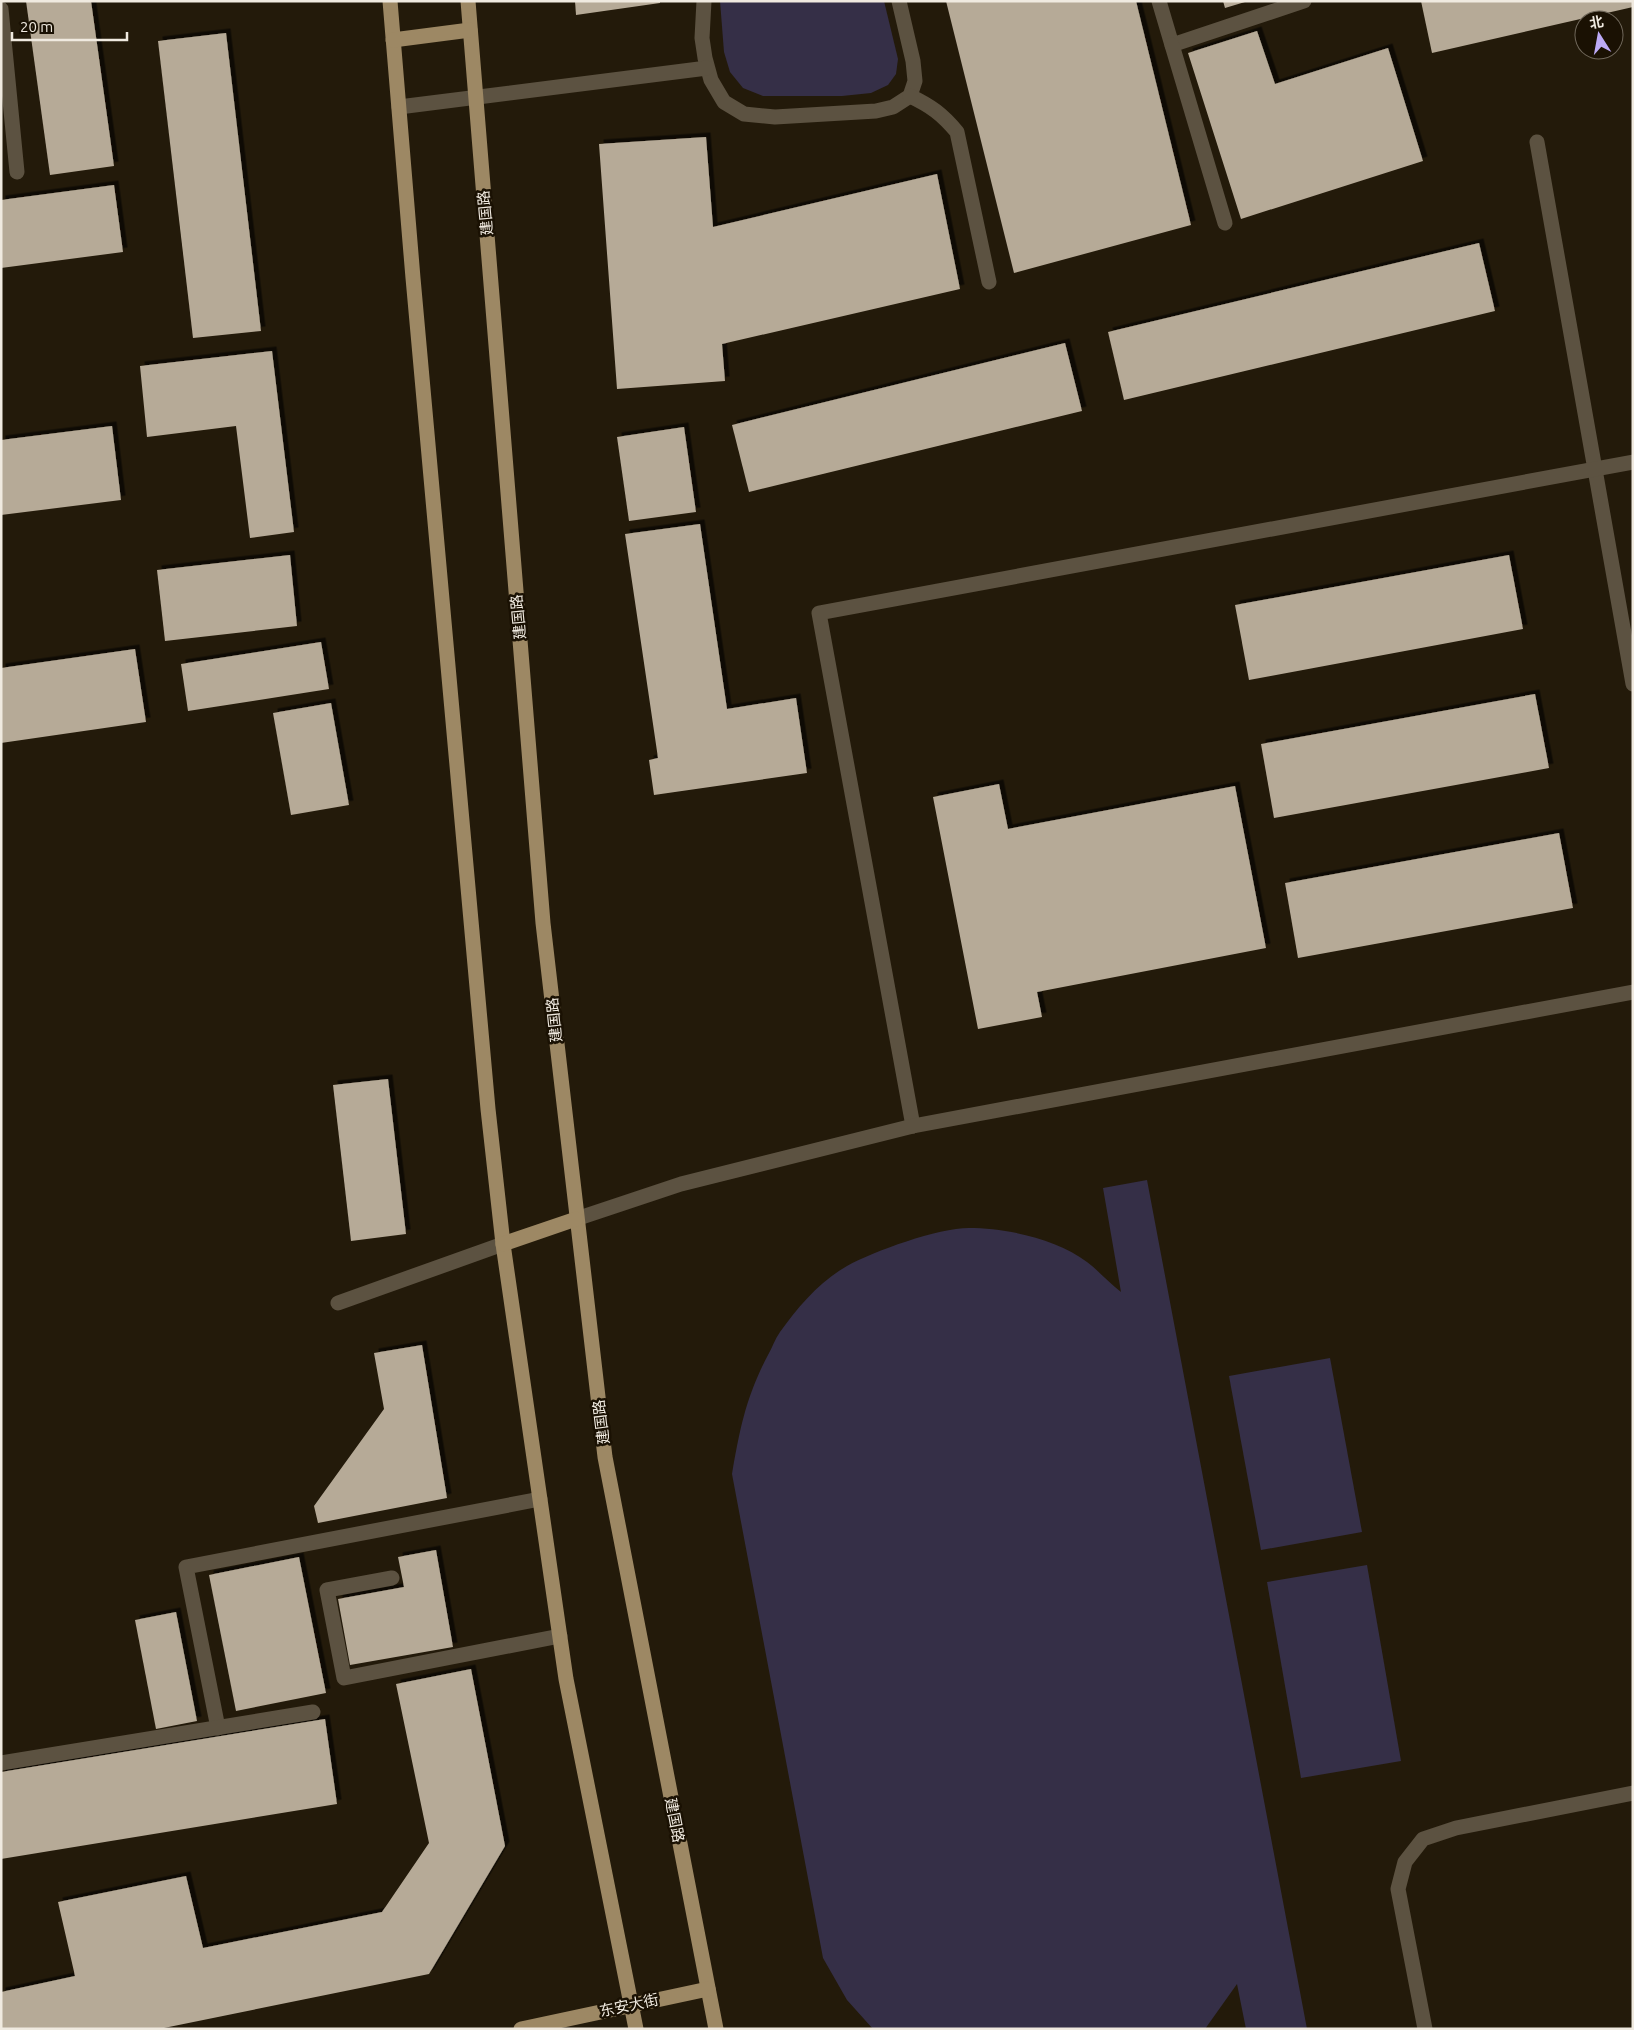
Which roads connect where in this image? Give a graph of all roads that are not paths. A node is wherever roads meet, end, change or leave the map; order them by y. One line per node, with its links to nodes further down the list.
1 (390, 1): 9 (main road)
2 (468, 1): 8 (main road, 建国路)
3 (704, 1): 11 (street)
4 (899, 1): 13 (street)
5 (1158, 1): 10 (street)
6 (1304, 1): 10 (street)
7 (1, 9): 16 (street)
8 (470, 30): 9 (main road); 12 (main road, 建国路)
9 (393, 40): 14 (main road)
10 (1172, 45): 17 (street)
11 (707, 68): 12 (street); 13 (street)
12 (475, 96): 14 (street); 24 (main road, 建国路)
13 (910, 96): 18 (street)
14 (399, 107): 25 (main road)
15 (1537, 142): 20 (street)
16 (17, 172)
17 (1225, 222)
18 (989, 282)
19 (1633, 462): 20 (street)
20 (1594, 469): 21 (street); 23 (street)
21 (1633, 684)
22 (1633, 992): 23 (street)
23 (913, 1126): 24 (street)
24 (576, 1219): 25 (main road); 34 (main road, 建国路)
25 (503, 1244): 26 (street); 27 (main road)
26 (338, 1303)
27 (540, 1499): 29 (main road); 31 (street)
28 (392, 1578): 29 (street)
29 (560, 1636): 35 (main road)
30 (313, 1712): 31 (street)
31 (218, 1728): 32 (street)
32 (1, 1763)
33 (1633, 1793): 39 (street)
34 (708, 1989): 35 (main road, 东安大街); 38 (main road, 建国路)
35 (631, 2004): 36 (main road, 东安大街); 37 (main road)
36 (521, 2029)
37 (636, 2029)
38 (716, 2029)
39 (1426, 2029)

